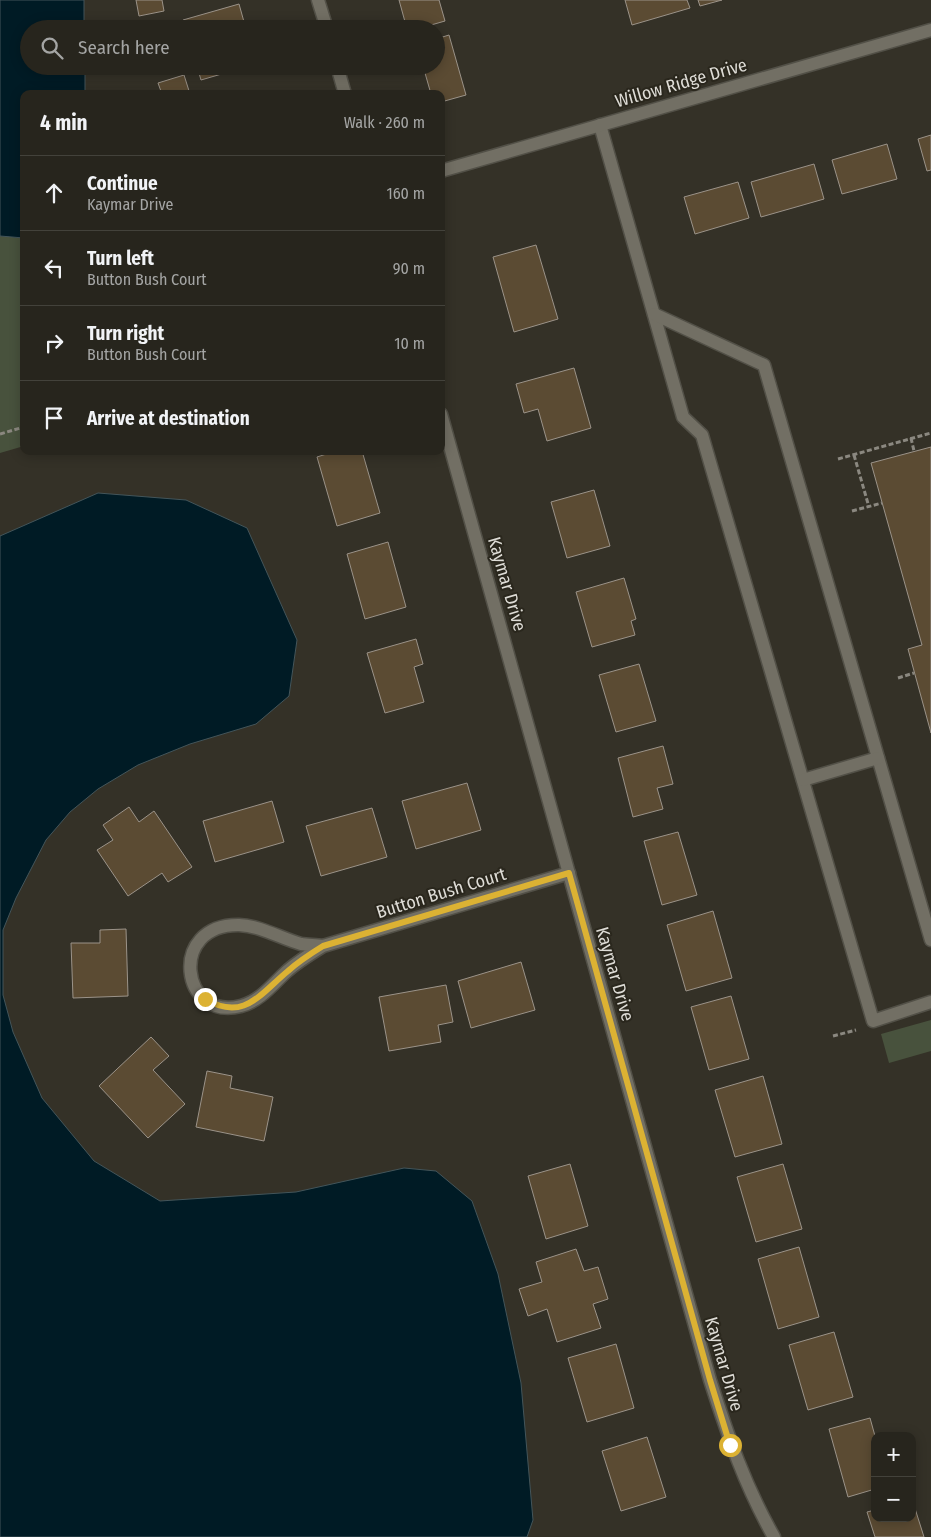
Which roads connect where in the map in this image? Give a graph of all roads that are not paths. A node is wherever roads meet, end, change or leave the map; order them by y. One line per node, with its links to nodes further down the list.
1 (318, 0): 2 (street)
2 (324, 20)
3 (931, 30): 6 (street, Willow Ridge Drive)
4 (340, 75): 5 (street)
5 (344, 90)
6 (600, 124): 7 (street, Willow Ridge Drive); 8 (street)
7 (445, 170)
8 (654, 314): 10 (street); 11 (street)
9 (445, 428): 12 (street, Kaymar Drive)
10 (878, 758): 11 (street); 13 (street)
11 (803, 780): 15 (street)
12 (569, 873): 14 (street, Button Bush Court); 16 (street, Kaymar Drive)
13 (931, 940)
14 (323, 946): 14 (street, Button Bush Court)
15 (931, 1002)
16 (774, 1537)

